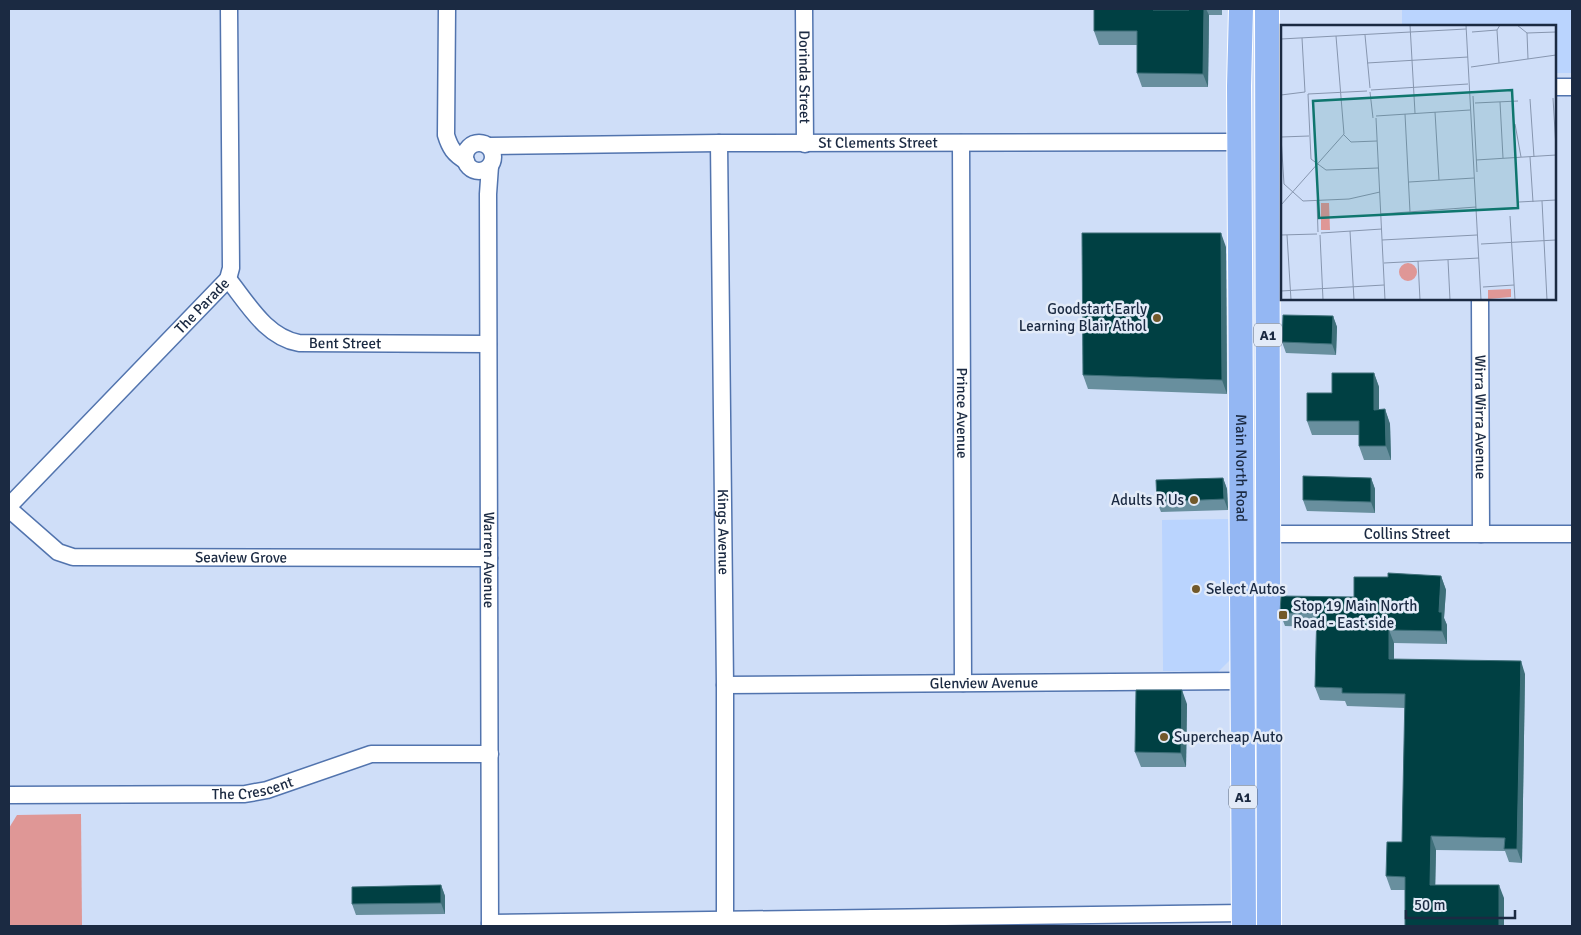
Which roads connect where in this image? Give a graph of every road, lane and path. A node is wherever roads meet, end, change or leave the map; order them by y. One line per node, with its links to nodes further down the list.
1 (229, 9): 17 (street, The Parade)
2 (447, 9): 15 (street)
3 (804, 9): 13 (street, Dorinda Street)
4 (1241, 9): 6 (highway, Main North Road / A1)
5 (1267, 9): 7 (highway, Main North Road / A1)
6 (1239, 86): 7 (highway); 10 (highway, Main North Road / A1)
7 (1275, 86): 22 (highway, Main North Road / A1)
8 (1556, 87): 9 (street)
9 (1572, 88)
10 (1239, 142): 12 (street, St Clements Street); 21 (highway, Main North Road / A1)
11 (719, 143): 13 (street, St Clements Street); 14 (street, St Clements Street); 29 (street, Kings Avenue)
12 (961, 143): 13 (street, St Clements Street); 28 (street, Prince Avenue)
13 (805, 144)
14 (490, 158): 15 (street); 15 (street); 16 (street, Warren Avenue)
15 (470, 159): 16 (street)
16 (488, 194): 19 (street, Warren Avenue)
17 (228, 279): 19 (street, Bent Street); 20 (street, The Parade)
18 (1480, 300): 23 (street, Wirra Wirra Avenue)
19 (488, 344): 25 (street, Warren Avenue)
20 (9, 508): 25 (street, Seaview Grove)
21 (1241, 534): 22 (highway, Collins Street); 26 (highway, Main North Road / A1)
22 (1269, 534): 23 (street, Collins Street); 27 (highway, Main North Road / A1)
23 (1481, 534): 24 (street, Collins Street)
24 (1572, 534)
25 (489, 558): 30 (street, Warren Avenue)
26 (1242, 681): 27 (highway); 28 (street, Glenview Avenue); 33 (highway, Main North Road / A1)
27 (1269, 681): 34 (highway, Main North Road / A1)
28 (963, 683): 29 (street, Glenview Avenue)
29 (725, 685): 32 (street, Kings Avenue)
30 (490, 754): 31 (street, The Crescent); 35 (street, Warren Avenue)
31 (9, 795)
32 (725, 920): 33 (street); 35 (street)
33 (1244, 920): 34 (highway)
34 (1268, 920)
35 (490, 925)

